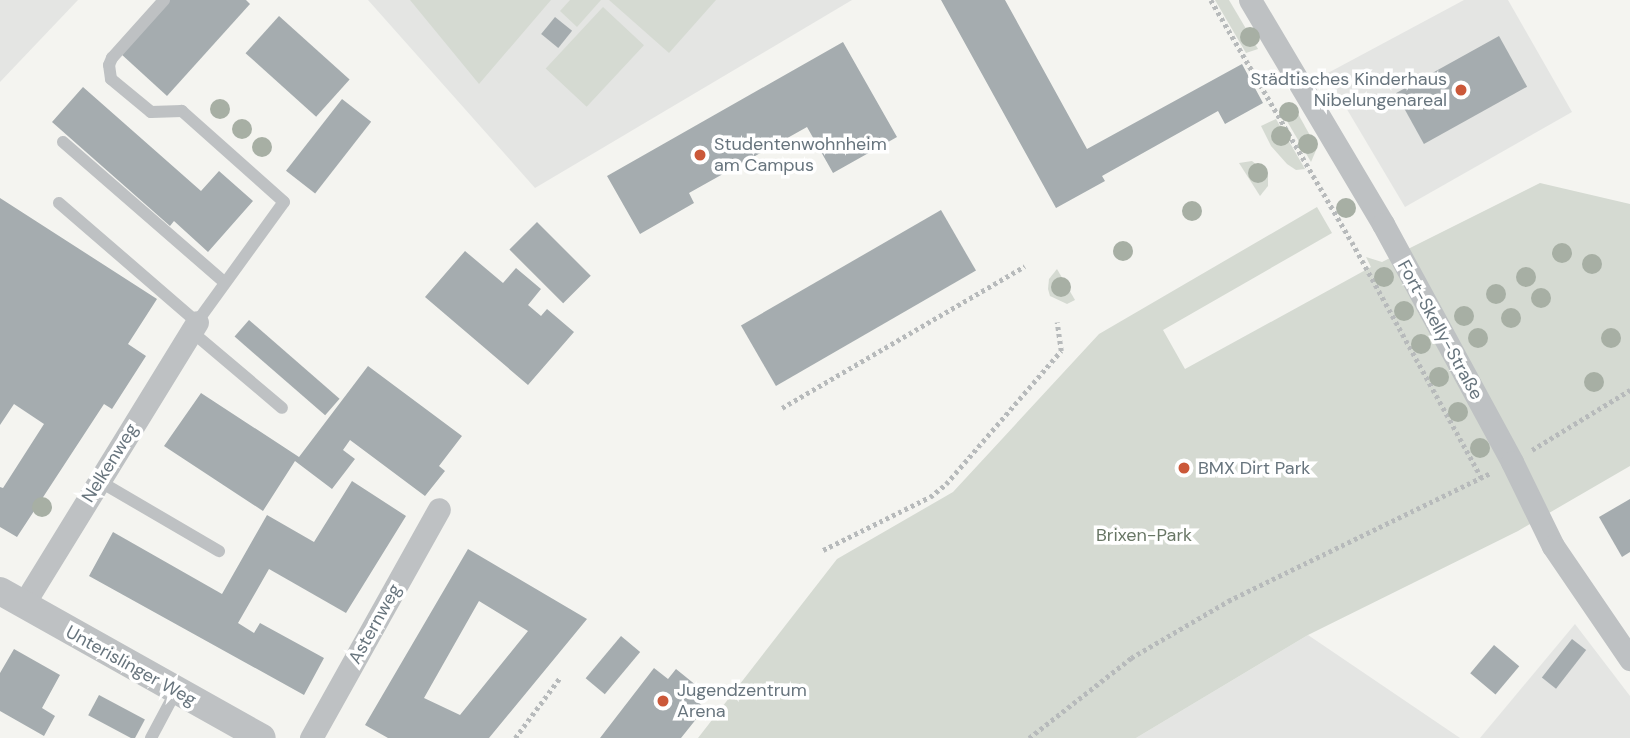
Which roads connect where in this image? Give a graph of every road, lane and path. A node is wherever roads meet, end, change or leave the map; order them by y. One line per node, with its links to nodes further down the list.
1 (164, 0): 7 (lane)
2 (1211, 0): 14 (path)
3 (1250, 0): 13 (street, Fort-Skelly-Straße)
4 (63, 142): 7 (lane)
5 (59, 203): 9 (lane)
6 (1025, 266): 12 (path)
7 (224, 282): 9 (lane)
8 (1057, 322): 17 (path)
9 (194, 326): 11 (lane); 15 (street, Nelkenweg)
10 (1630, 390): 13 (path)
11 (282, 408)
12 (782, 408)
13 (1512, 462): 14 (path); 20 (street, Fort-Skelly-Straße)
14 (1482, 478): 27 (path)
15 (99, 481): 18 (lane); 19 (street, Nelkenweg)
16 (439, 509): 25 (street, Asternweg)
17 (823, 550)
18 (219, 551)
19 (11, 598): 22 (street, Unterislinger Weg)
20 (1630, 660)
21 (559, 679): 26 (path)
22 (176, 691): 23 (lane); 24 (street, Unterislinger Weg)
23 (151, 738)
24 (262, 738)
25 (311, 738)
26 (515, 738)
27 (1029, 738)

